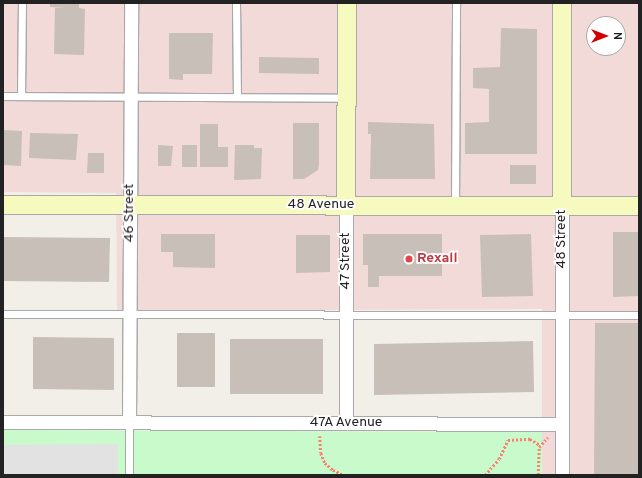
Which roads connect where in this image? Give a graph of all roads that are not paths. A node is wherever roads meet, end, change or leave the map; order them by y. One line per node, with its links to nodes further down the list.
1 (22, 3): 8 (lane)
2 (131, 3): 10 (street, 46 Street)
3 (236, 3): 9 (lane)
4 (347, 3): 11 (street, 47 Street)
5 (456, 3): 15 (lane)
6 (562, 3): 16 (street, 48 Street)
7 (3, 96): 8 (lane)
8 (21, 96): 10 (lane)
9 (237, 96): 10 (lane); 11 (lane)
10 (130, 97): 13 (street, 46 Street)
11 (347, 98): 14 (street, 47 Street)
12 (3, 205): 13 (street, 48 Avenue)
13 (130, 205): 14 (street, 48 Avenue); 19 (street, 46 Street)
14 (346, 206): 15 (street, 48 Avenue); 21 (street, 47 Street)
15 (455, 206): 16 (street, 48 Avenue)
16 (562, 206): 17 (street, 48 Avenue); 22 (street, 48 Street)
17 (639, 206)
18 (3, 314): 19 (lane)
19 (130, 314): 21 (lane); 25 (street, 46 Street)
20 (639, 315): 22 (lane)
21 (346, 316): 22 (lane); 24 (street, 47 Street)
22 (563, 316): 26 (street, 48 Street)
23 (3, 422): 25 (street, 47A Avenue)
24 (346, 422): 25 (street, 47A Avenue); 26 (street, 47A Avenue)
25 (129, 423): 27 (lane)
26 (562, 424): 28 (street, 48 Street)
27 (129, 475)
28 (562, 475)

